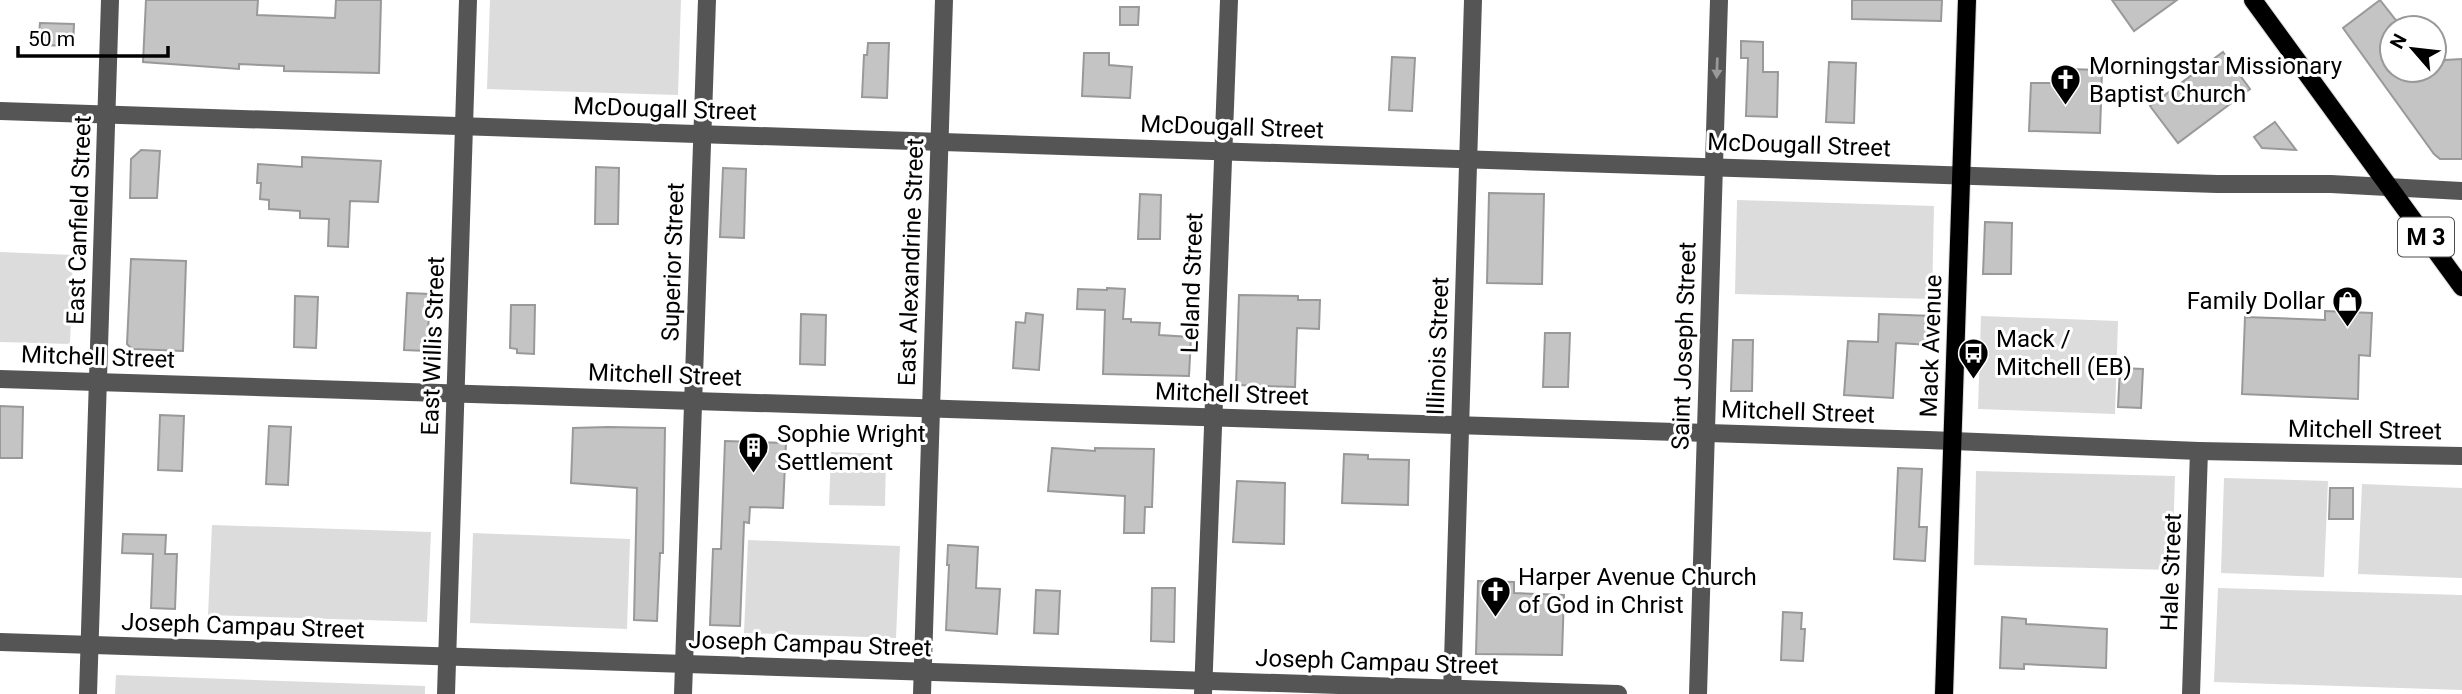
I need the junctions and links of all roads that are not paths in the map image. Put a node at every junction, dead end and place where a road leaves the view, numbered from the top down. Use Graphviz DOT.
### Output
graph roads {
  1 [pos="110,0"];
  2 [pos="468,0"];
  3 [pos="707,0"];
  4 [pos="944,0"];
  5 [pos="1228,0"];
  6 [pos="1473,0"];
  7 [pos="1719,0"];
  8 [pos="1967,0"];
  9 [pos="2253,0"];
  10 [pos="0,111"];
  11 [pos="106,115"];
  12 [pos="463,127"];
  13 [pos="702,135"];
  14 [pos="940,142"];
  15 [pos="1222,151"];
  16 [pos="1468,159"];
  17 [pos="1713,167"];
  18 [pos="1961,175"];
  19 [pos="2390,187"];
  20 [pos="2462,191"];
  21 [pos="2462,287"];
  22 [pos="0,379"];
  23 [pos="99,382"];
  24 [pos="456,392"];
  25 [pos="694,401"];
  26 [pos="931,409"];
  27 [pos="1212,418"];
  28 [pos="1460,426"];
  29 [pos="1706,433"];
  30 [pos="1953,441"];
  31 [pos="2199,451"];
  32 [pos="2462,456"];
  33 [pos="0,642"];
  34 [pos="89,645"];
  35 [pos="447,657"];
  36 [pos="684,664"];
  37 [pos="922,672"];
  38 [pos="1203,688"];
  39 [pos="1452,691"];
  40 [pos="88,694"];
  41 [pos="446,694"];
  42 [pos="683,694"];
  43 [pos="922,694"];
  44 [pos="1618,694"];
  45 [pos="1698,694"];
  46 [pos="1944,694"];
  47 [pos="2191,694"];
  1 -- 11 [label="street, East Canfield Street"];
  2 -- 12 [label="street, East Willis Street"];
  3 -- 13 [label="street, Superior Street"];
  4 -- 14 [label="street, East Alexandrine Street"];
  5 -- 15 [label="street, Leland Street"];
  6 -- 16 [label="street, Illinois Street"];
  7 -- 17 [label="street, Saint Joseph Street, one-way"];
  8 -- 18 [label="main road, Mack Avenue"];
  9 -- 19 [label="main road, M 3"];
  10 -- 11 [label="street, McDougall Street"];
  11 -- 12 [label="street, McDougall Street"];
  11 -- 23 [label="street, East Canfield Street"];
  12 -- 13 [label="street, McDougall Street"];
  12 -- 24 [label="street, East Willis Street"];
  13 -- 14 [label="street, McDougall Street"];
  13 -- 25 [label="street, Superior Street"];
  14 -- 15 [label="street, McDougall Street"];
  14 -- 26 [label="street, East Alexandrine Street"];
  15 -- 16 [label="street, McDougall Street"];
  15 -- 27 [label="street, Leland Street"];
  16 -- 17 [label="street, McDougall Street"];
  16 -- 28 [label="street, Illinois Street"];
  17 -- 18 [label="street, McDougall Street"];
  17 -- 29 [label="street, Saint Joseph Street"];
  18 -- 19 [label="street, McDougall Street"];
  18 -- 30 [label="main road, Mack Avenue"];
  19 -- 20 [label="street, McDougall Street"];
  19 -- 21 [label="main road, M 3"];
  22 -- 23 [label="street, Mitchell Street"];
  23 -- 24 [label="street, Mitchell Street"];
  23 -- 34 [label="street, East Canfield Street"];
  24 -- 25 [label="street, Mitchell Street"];
  24 -- 35 [label="street, East Willis Street"];
  25 -- 26 [label="street, Mitchell Street"];
  25 -- 36 [label="street, Superior Street"];
  26 -- 27 [label="street, Mitchell Street"];
  26 -- 37 [label="street, East Alexandrine Street"];
  27 -- 28 [label="street, Mitchell Street"];
  27 -- 38 [label="street, Leland Street"];
  28 -- 29 [label="street, Mitchell Street"];
  28 -- 39 [label="street, Illinois Street"];
  29 -- 30 [label="street, Mitchell Street"];
  29 -- 45 [label="street, Saint Joseph Street"];
  30 -- 31 [label="street, Mitchell Street"];
  30 -- 46 [label="main road, Mack Avenue"];
  31 -- 32 [label="street, Mitchell Street"];
  31 -- 47 [label="street, Hale Street"];
  33 -- 34 [label="street, Joseph Campau Street"];
  34 -- 35 [label="street, Joseph Campau Street"];
  34 -- 40 [label="street, East Canfield Street"];
  35 -- 36 [label="street, Joseph Campau Street"];
  35 -- 41 [label="street, East Willis Street"];
  36 -- 37 [label="street, Joseph Campau Street"];
  36 -- 42 [label="street, Superior Street"];
  37 -- 38 [label="street, Joseph Campau Street"];
  37 -- 43 [label="street, East Alexandrine Street"];
  38 -- 39 [label="street, Joseph Campau Street"];
  39 -- 44 [label="street, Joseph Campau Street"];
}
